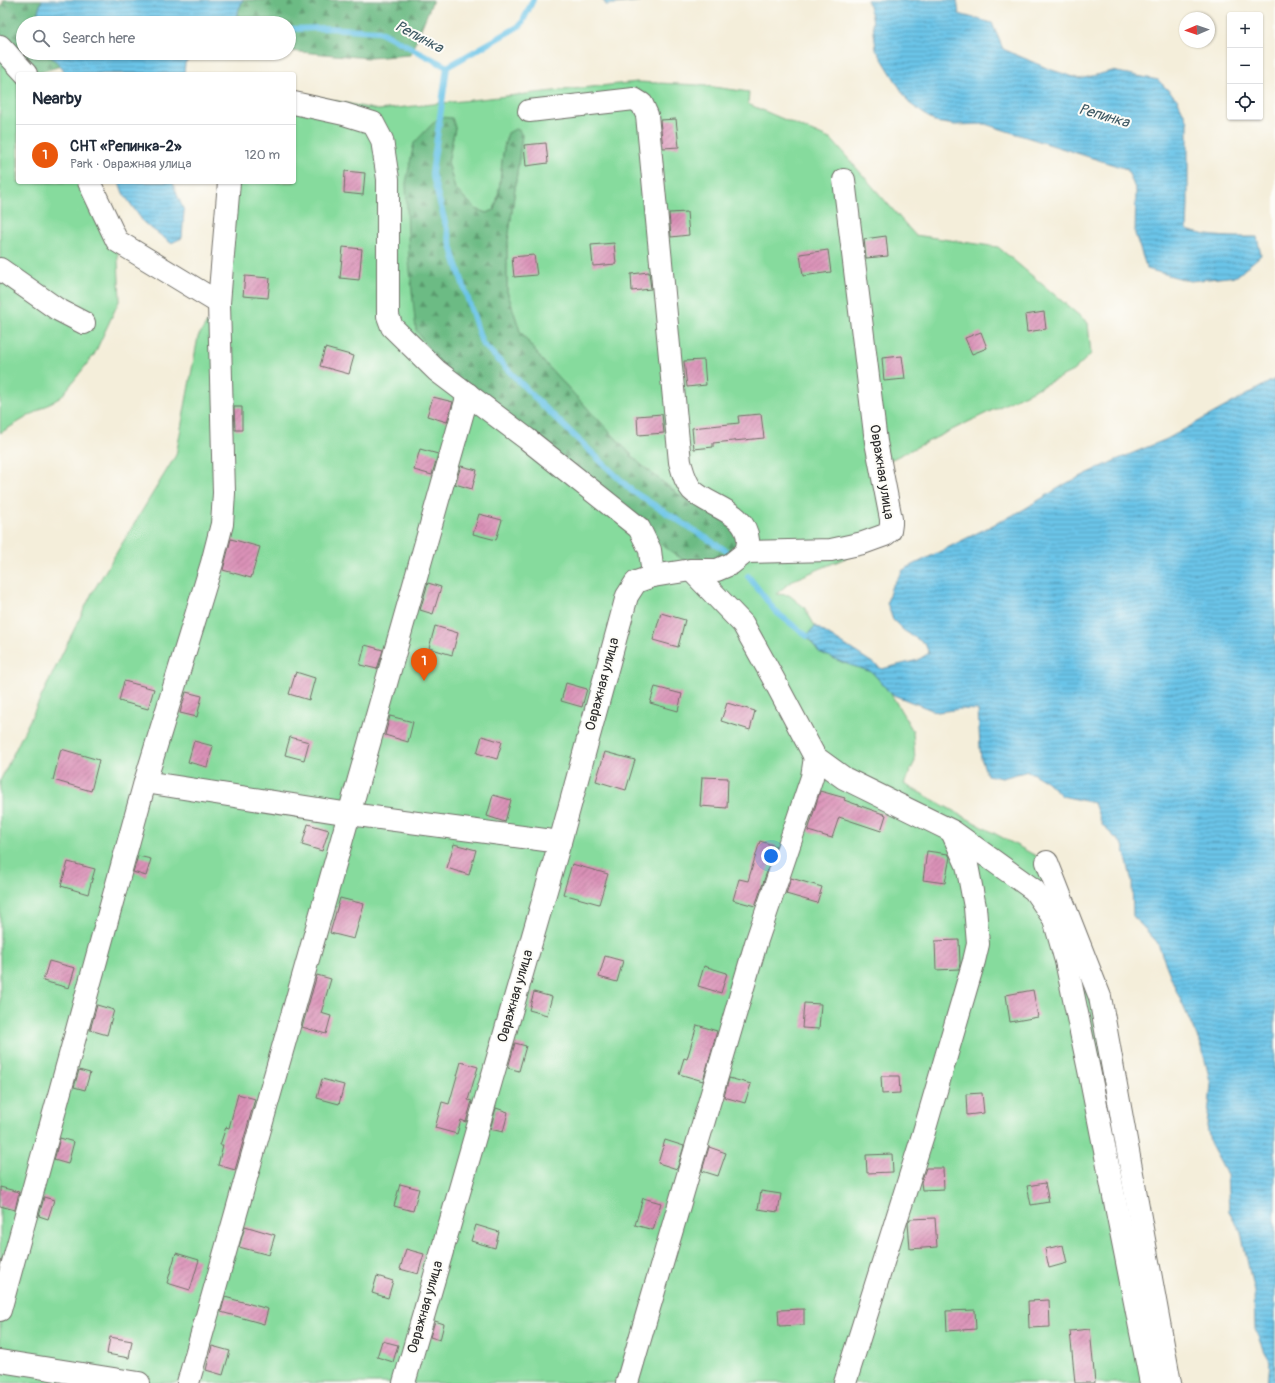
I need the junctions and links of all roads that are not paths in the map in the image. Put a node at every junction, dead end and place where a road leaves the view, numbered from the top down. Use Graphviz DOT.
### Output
graph roads {
  1 [pos="0,46"];
  2 [pos="24,72"];
  3 [pos="296,103"];
  4 [pos="529,111"];
  5 [pos="844,180"];
  6 [pos="89,184"];
  7 [pos="229,184"];
  8 [pos="0,269"];
  9 [pos="219,303"];
  10 [pos="84,323"];
  11 [pos="468,394"];
  12 [pos="746,552"];
  13 [pos="691,570"];
  14 [pos="653,576"];
  15 [pos="815,757"];
  16 [pos="145,782"];
  17 [pos="350,814"];
  18 [pos="952,831"];
  19 [pos="560,842"];
  20 [pos="1047,862"];
  21 [pos="0,1310"];
  22 [pos="0,1361"];
  23 [pos="139,1383"];
  24 [pos="188,1383"];
  25 [pos="404,1383"];
  26 [pos="627,1383"];
  27 [pos="845,1383"];
  28 [pos="1151,1383"];
  29 [pos="1170,1383"];
  1 -- 2 [label="street"];
  3 -- 11 [label="street"];
  4 -- 12 [label="street"];
  5 -- 12 [label="street, Овражная улица"];
  6 -- 9 [label="street"];
  7 -- 9 [label="street"];
  8 -- 10 [label="street"];
  9 -- 16 [label="street"];
  11 -- 14 [label="street"];
  11 -- 17 [label="street"];
  12 -- 13 [label="street, Овражная улица"];
  13 -- 14 [label="street, Овражная улица"];
  13 -- 15 [label="street"];
  14 -- 19 [label="street, Овражная улица"];
  15 -- 18 [label="street"];
  15 -- 26 [label="street"];
  16 -- 17 [label="street"];
  16 -- 21 [label="street"];
  17 -- 19 [label="street"];
  17 -- 24 [label="street"];
  18 -- 27 [label="street"];
  18 -- 28 [label="street"];
  19 -- 25 [label="street, Овражная улица"];
  20 -- 29 [label="street"];
  22 -- 23 [label="street"];
}
